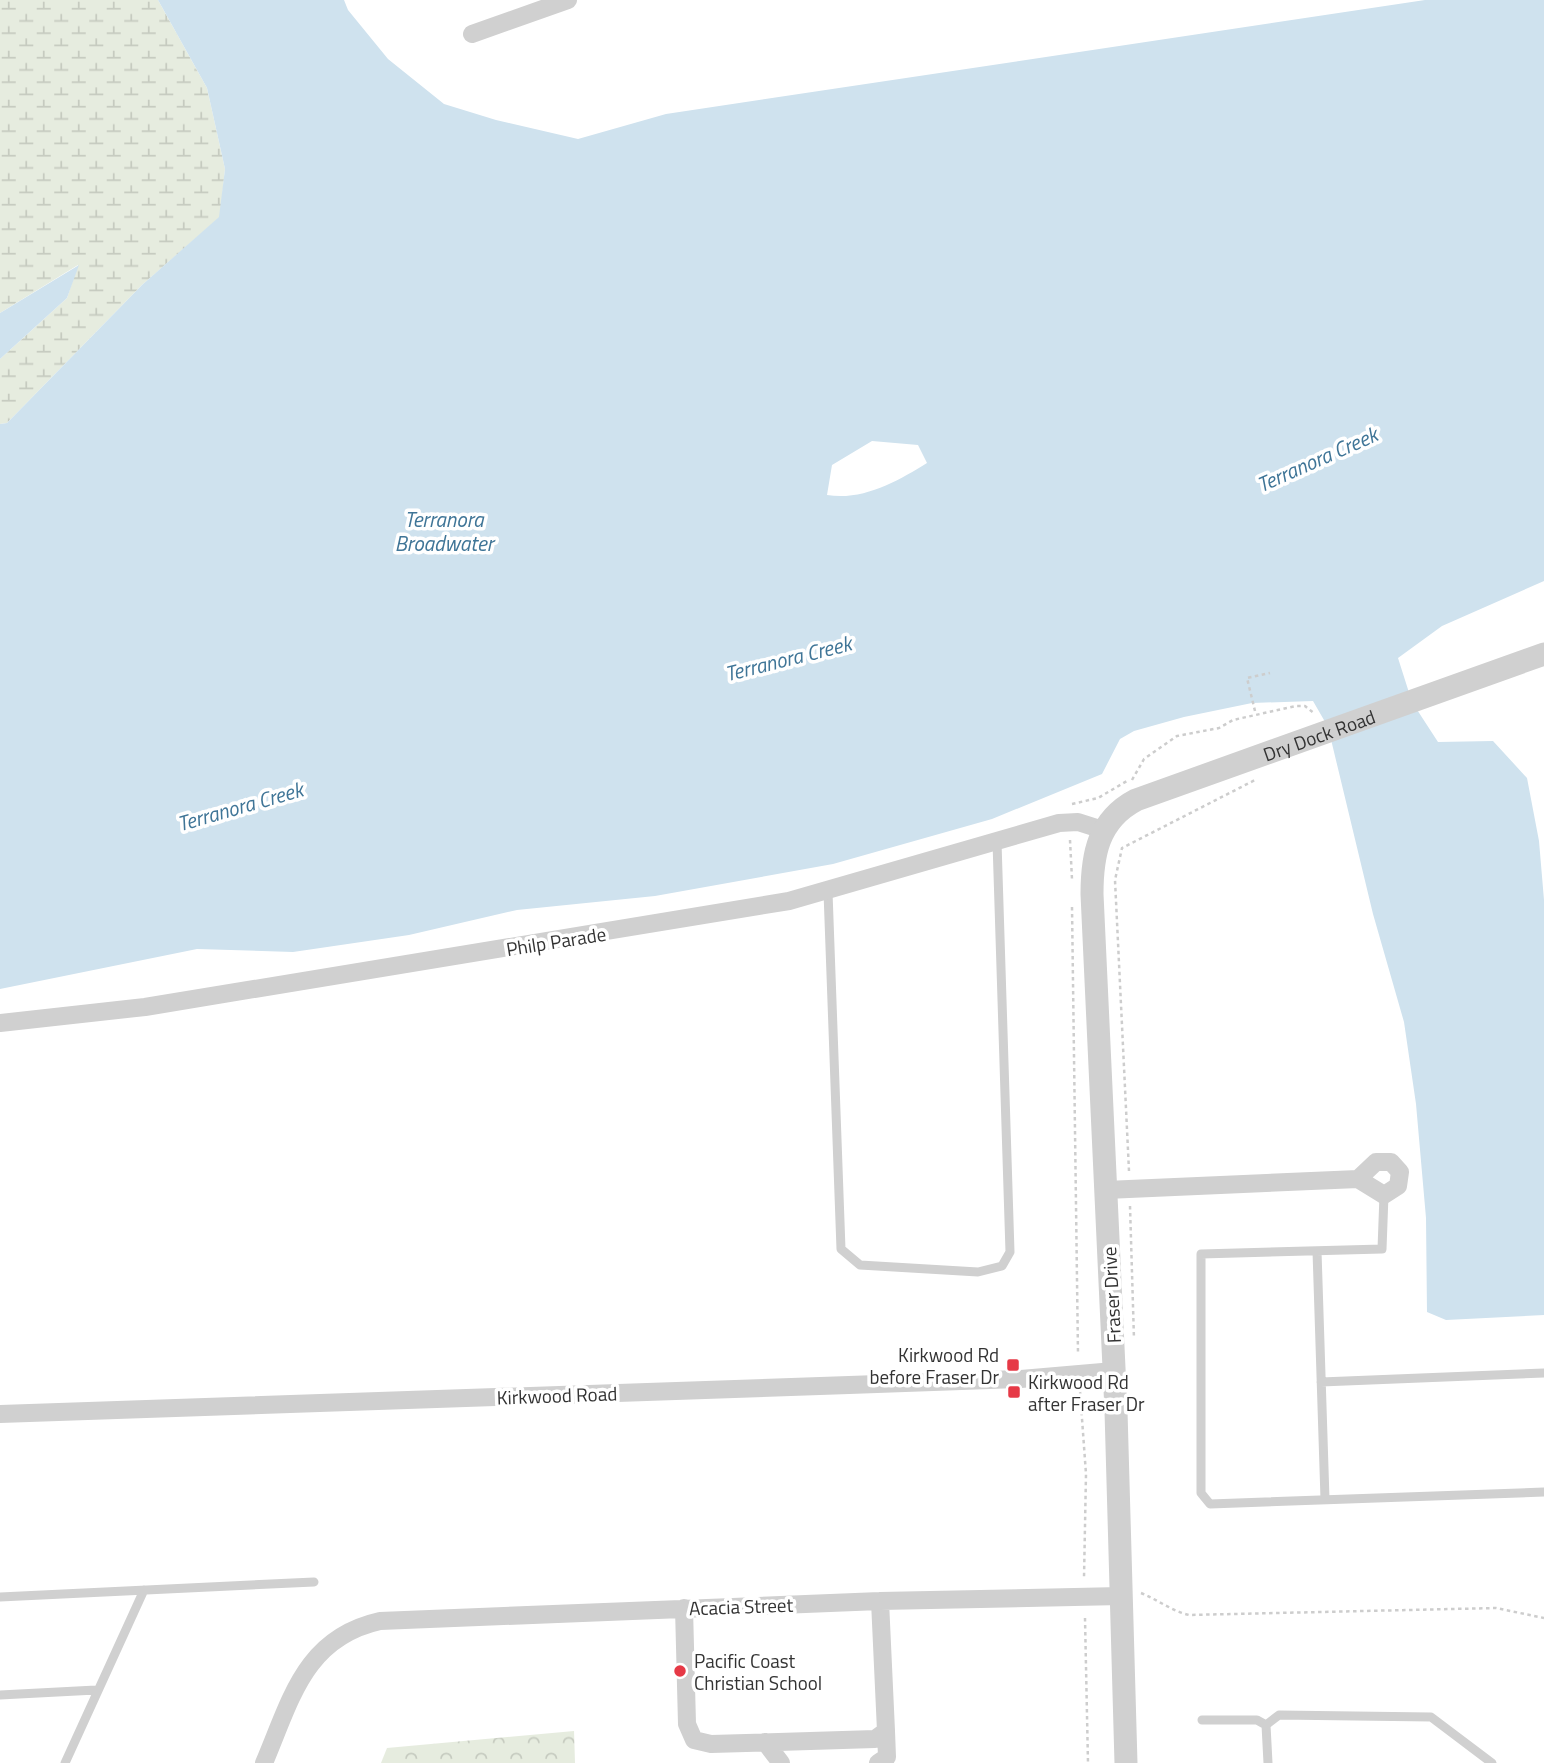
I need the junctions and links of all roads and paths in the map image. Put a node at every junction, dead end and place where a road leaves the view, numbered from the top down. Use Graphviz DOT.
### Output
graph roads {
  1 [pos="568,0"];
  2 [pos="472,34"];
  3 [pos="1544,654"];
  4 [pos="1270,673"];
  5 [pos="1255,711"];
  6 [pos="1319,720"];
  7 [pos="1132,780"];
  8 [pos="1102,830"];
  9 [pos="1068,834"];
  10 [pos="997,842"];
  11 [pos="1072,885"];
  12 [pos="828,892"];
  13 [pos="1072,898"];
  14 [pos="0,1023"];
  15 [pos="1357,1179"];
  16 [pos="1106,1190"];
  17 [pos="1384,1195"];
  18 [pos="1317,1251"];
  19 [pos="1078,1354"];
  20 [pos="1114,1371"];
  21 [pos="1544,1373"];
  22 [pos="1321,1382"];
  23 [pos="1080,1391"];
  24 [pos="0,1414"];
  25 [pos="1544,1492"];
  26 [pos="1325,1499"];
  27 [pos="1084,1578"];
  28 [pos="314,1582"];
  29 [pos="144,1590"];
  30 [pos="1121,1596"];
  31 [pos="0,1597"];
  32 [pos="880,1601"];
  33 [pos="684,1608"];
  34 [pos="1085,1618"];
  35 [pos="96,1690"];
  36 [pos="0,1695"];
  37 [pos="1202,1720"];
  38 [pos="1266,1725"];
  39 [pos="886,1731"];
  40 [pos="765,1742"];
  41 [pos="65,1763"];
  42 [pos="264,1763"];
  43 [pos="781,1763"];
  44 [pos="878,1763"];
  45 [pos="1088,1763"];
  46 [pos="1126,1763"];
  47 [pos="1268,1763"];
  48 [pos="1492,1763"];
  1 -- 2 [label="street"];
  3 -- 8 [label="street, Dry Dock Road"];
  4 -- 5 [label="path"];
  6 -- 7 [label="path"];
  8 -- 10 [label="street, Philp Parade"];
  8 -- 16 [label="street, Fraser Drive"];
  9 -- 11 [label="path"];
  10 -- 12 [label="street, Philp Parade"];
  10 -- 12 [label="lane"];
  12 -- 14 [label="street, Philp Parade"];
  13 -- 19 [label="path"];
  15 -- 16 [label="street"];
  15 -- 17 [label="street"];
  15 -- 17 [label="street"];
  16 -- 20 [label="street, Fraser Drive"];
  17 -- 18 [label="lane"];
  18 -- 22 [label="lane"];
  18 -- 26 [label="lane"];
  20 -- 24 [label="street, Kirkwood Road"];
  20 -- 30 [label="street, Fraser Drive"];
  21 -- 22 [label="lane"];
  22 -- 26 [label="lane"];
  23 -- 27 [label="path"];
  25 -- 26 [label="lane"];
  28 -- 29 [label="lane"];
  29 -- 31 [label="lane"];
  29 -- 35 [label="lane"];
  30 -- 32 [label="street, Acacia Street"];
  30 -- 46 [label="street, Fraser Drive"];
  32 -- 33 [label="street, Acacia Street"];
  32 -- 39 [label="street"];
  33 -- 40 [label="street"];
  33 -- 42 [label="street, Acacia Street"];
  34 -- 45 [label="path"];
  35 -- 36 [label="lane"];
  35 -- 41 [label="lane"];
  37 -- 38 [label="lane"];
  38 -- 47 [label="lane"];
  38 -- 48 [label="lane"];
  39 -- 40 [label="street"];
  39 -- 44 [label="street"];
  40 -- 43 [label="street"];
}
